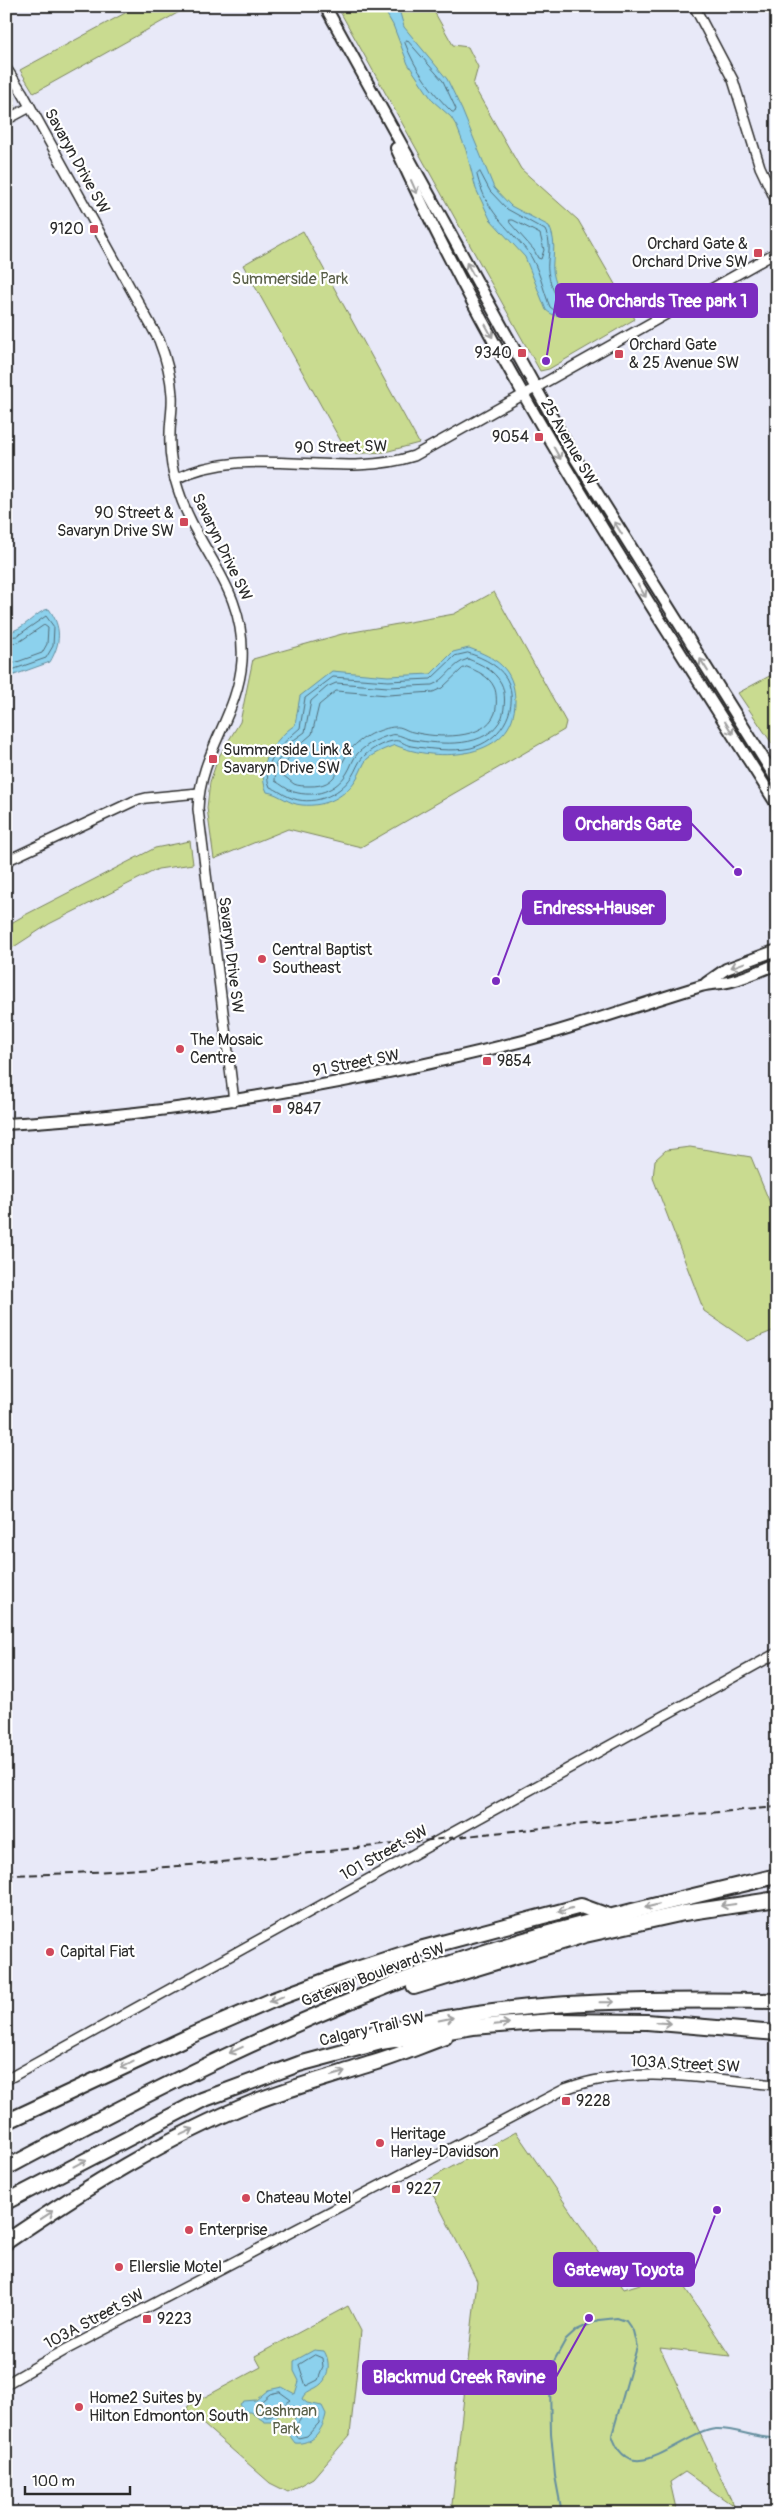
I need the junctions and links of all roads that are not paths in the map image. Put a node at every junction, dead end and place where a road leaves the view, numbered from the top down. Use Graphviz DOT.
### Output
graph roads {
  1 [pos="325,6"];
  2 [pos="694,6"];
  3 [pos="6,68"];
  4 [pos="365,79"];
  5 [pos="30,107"];
  6 [pos="6,120"];
  7 [pos="777,203"];
  8 [pos="777,252"];
  9 [pos="536,388"];
  10 [pos="524,395"];
  11 [pos="175,479"];
  12 [pos="777,780"];
  13 [pos="199,792"];
  14 [pos="777,805"];
  15 [pos="6,861"];
  16 [pos="777,950"];
  17 [pos="777,964"];
  18 [pos="703,985"];
  19 [pos="234,1101"];
  20 [pos="6,1124"];
  21 [pos="777,1653"];
  22 [pos="777,1876"];
  23 [pos="777,1899"];
  24 [pos="611,1917"];
  25 [pos="777,2001"];
  26 [pos="473,2027"];
  27 [pos="777,2032"];
  28 [pos="266,2036"];
  29 [pos="6,2080"];
  30 [pos="777,2085"];
  31 [pos="202,2100"];
  32 [pos="6,2122"];
  33 [pos="6,2168"];
  34 [pos="6,2202"];
  35 [pos="6,2242"];
  36 [pos="6,2384"];
  1 -- 4 [label="main road, 25 Avenue SW"];
  2 -- 7 [label="street"];
  3 -- 5 [label="street, Savaryn Drive SW"];
  9 -- 4 [label="main road, 25 Avenue SW, one-way"];
  4 -- 10 [label="main road, 25 Avenue SW, one-way"];
  5 -- 6 [label="street"];
  5 -- 11 [label="street, Savaryn Drive SW"];
  8 -- 9 [label="street, 90 Street SW"];
  9 -- 10 [label="street, 90 Street SW"];
  12 -- 9 [label="main road, 25 Avenue SW, one-way"];
  10 -- 11 [label="street, 90 Street SW"];
  10 -- 14 [label="main road, 25 Avenue SW, one-way"];
  11 -- 13 [label="street, Savaryn Drive SW"];
  13 -- 15 [label="street"];
  13 -- 19 [label="street, Savaryn Drive SW"];
  16 -- 18 [label="main road, 91 Street SW, one-way"];
  17 -- 18 [label="main road, 91 Street SW"];
  18 -- 19 [label="main road, 91 Street SW"];
  19 -- 20 [label="main road, 91 Street SW"];
  21 -- 29 [label="street, 101 Street SW"];
  22 -- 24 [label="highway, Gateway Boulevard SW, one-way"];
  23 -- 28 [label="highway, one-way"];
  24 -- 28 [label="highway, Gateway Boulevard SW"];
  24 -- 32 [label="highway, one-way"];
  31 -- 25 [label="highway, one-way"];
  26 -- 27 [label="highway, Calgary Trail SW, one-way"];
  26 -- 31 [label="highway, Calgary Trail SW"];
  35 -- 26 [label="highway, one-way"];
  28 -- 33 [label="highway, Gateway Boulevard SW, one-way"];
  30 -- 36 [label="street, 103A Street SW"];
  34 -- 31 [label="highway, Calgary Trail SW, one-way"];
}
